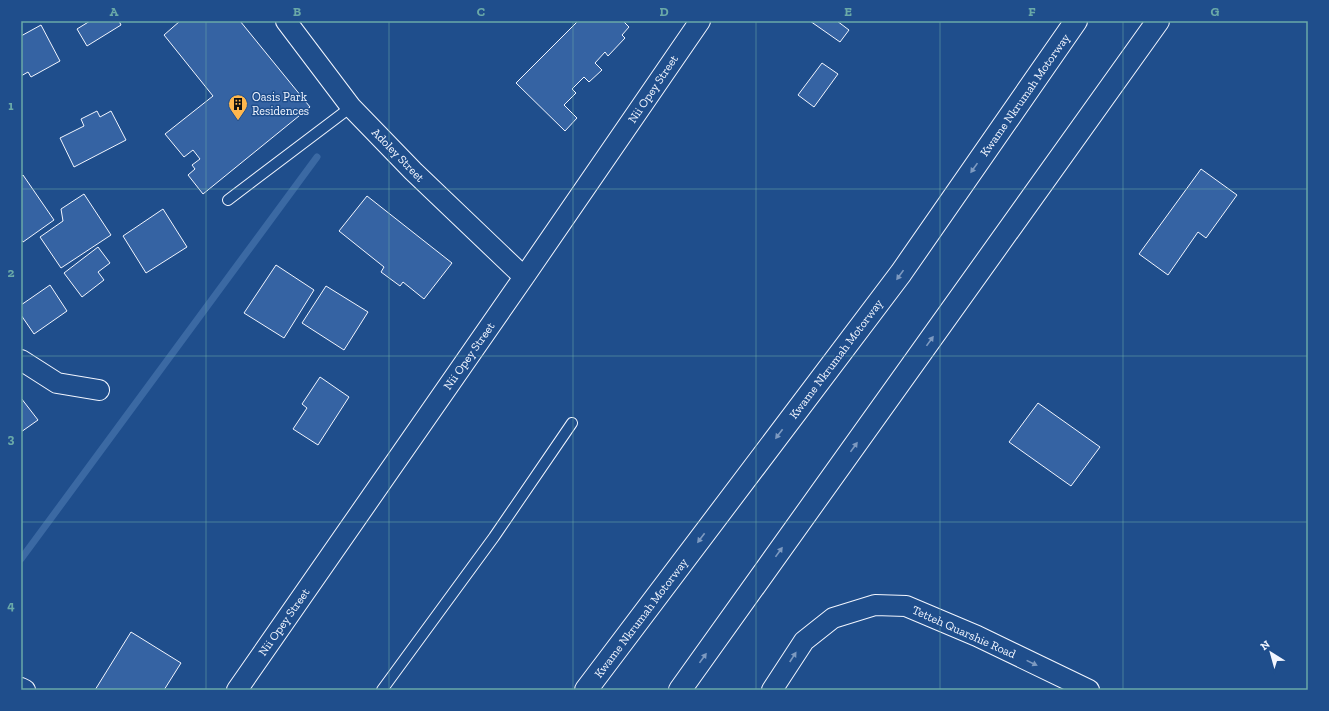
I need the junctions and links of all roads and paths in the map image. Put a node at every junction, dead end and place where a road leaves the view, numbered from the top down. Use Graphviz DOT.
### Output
graph roads {
  1 [pos="286,21"];
  2 [pos="700,21"];
  3 [pos="1076,21"];
  4 [pos="1158,21"];
  5 [pos="351,107"];
  6 [pos="228,200"];
  7 [pos="524,277"];
  8 [pos="21,360"];
  9 [pos="99,390"];
  10 [pos="572,423"];
  11 [pos="21,688"];
  12 [pos="25,690"];
  13 [pos="237,690"];
  14 [pos="382,690"];
  15 [pos="586,690"];
  16 [pos="680,690"];
  17 [pos="772,690"];
  18 [pos="1089,690"];
  1 -- 5 [label="street, Adoley Street"];
  2 -- 7 [label="street, Nii Opey Street"];
  3 -- 15 [label="highway, Kwame Nkrumah Motorway, one-way"];
  16 -- 4 [label="highway, one-way"];
  5 -- 6 [label="lane"];
  5 -- 7 [label="street, Adoley Street"];
  7 -- 13 [label="street, Nii Opey Street"];
  8 -- 9 [label="street"];
  10 -- 14 [label="lane"];
  11 -- 12 [label="street"];
  17 -- 18 [label="street, Tetteh Quarshie Road, one-way"];
}
